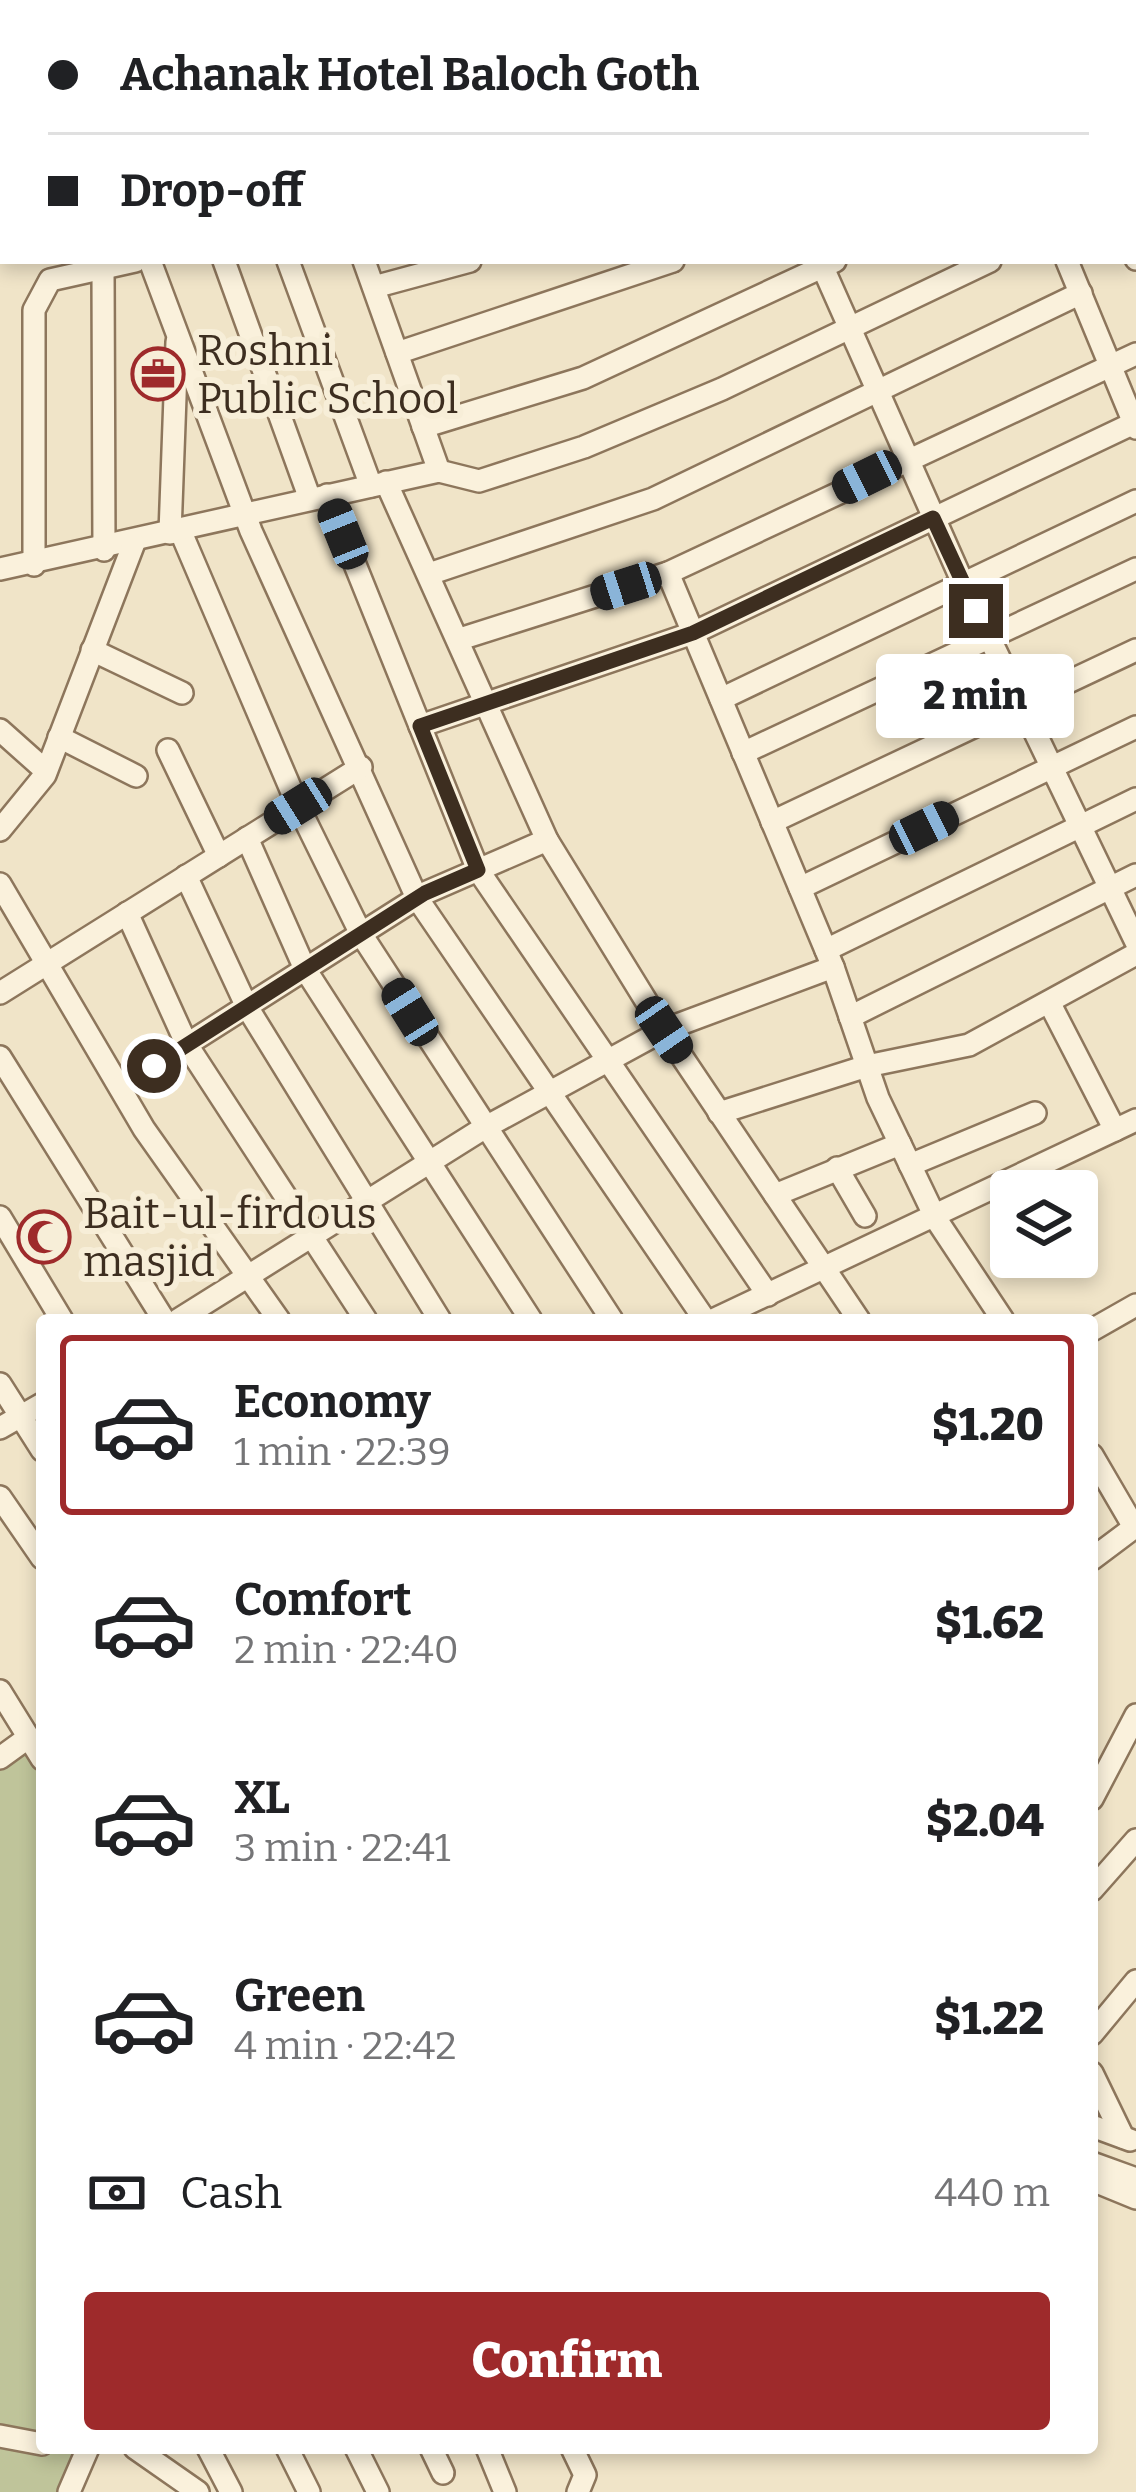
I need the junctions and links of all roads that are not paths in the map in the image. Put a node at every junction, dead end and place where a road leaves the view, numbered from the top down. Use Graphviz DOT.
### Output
graph roads {
  1 [pos="121,264"];
  2 [pos="152,264"];
  3 [pos="225,264"];
  4 [pos="289,264"];
  5 [pos="365,264"];
  6 [pos="459,264"];
  7 [pos="665,264"];
  8 [pos="824,264"];
  9 [pos="826,264"];
  10 [pos="984,264"];
  11 [pos="1068,264"];
  12 [pos="103,268"];
  13 [pos="374,287"];
  14 [pos="1081,293"];
  15 [pos="850,328"];
  16 [pos="177,333"];
  17 [pos="397,353"];
  18 [pos="1136,354"];
  19 [pos="1109,362"];
  20 [pos="878,393"];
  21 [pos="1135,425"];
  22 [pos="424,427"];
  23 [pos="907,458"];
  24 [pos="439,471"];
  25 [pos="378,484"];
  26 [pos="318,497"];
  27 [pos="1136,501"];
  28 [pos="244,513"];
  29 [pos="933,518"];
  30 [pos="175,532"];
  31 [pos="134,543"];
  32 [pos="104,550"];
  33 [pos="34,565"];
  34 [pos="0,569"];
  35 [pos="1136,569"];
  36 [pos="668,573"];
  37 [pos="429,574"];
  38 [pos="963,584"];
  39 [pos="693,633"];
  40 [pos="460,639"];
  41 [pos="988,639"];
  42 [pos="92,650"];
  43 [pos="1136,650"];
  44 [pos="182,693"];
  45 [pos="721,699"];
  46 [pos="487,702"];
  47 [pos="1019,705"];
  48 [pos="420,726"];
  49 [pos="1136,727"];
  50 [pos="0,730"];
  51 [pos="59,737"];
  52 [pos="168,751"];
  53 [pos="743,753"];
  54 [pos="362,767"];
  55 [pos="1049,769"];
  56 [pos="46,771"];
  57 [pos="136,776"];
  58 [pos="1136,799"];
  59 [pos="298,806"];
  60 [pos="772,822"];
  61 [pos="1077,829"];
  62 [pos="0,830"];
  63 [pos="247,838"];
  64 [pos="547,840"];
  65 [pos="219,856"];
  66 [pos="478,870"];
  67 [pos="1136,875"];
  68 [pos="186,877"];
  69 [pos="0,884"];
  70 [pos="800,888"];
  71 [pos="1108,888"];
  72 [pos="417,898"];
  73 [pos="8,913"];
  74 [pos="127,913"];
  75 [pos="361,934"];
  76 [pos="1136,942"];
  77 [pos="1136,954"];
  78 [pos="829,958"];
  79 [pos="48,962"];
  80 [pos="305,969"];
  81 [pos="0,993"];
  82 [pos="1049,1002"];
  83 [pos="247,1006"];
  84 [pos="850,1018"];
  85 [pos="664,1030"];
  86 [pos="187,1045"];
  87 [pos="0,1057"];
  88 [pos="608,1061"];
  89 [pos="867,1066"];
  90 [pos="121,1088"];
  91 [pos="547,1094"];
  92 [pos="719,1113"];
  93 [pos="1035,1113"];
  94 [pos="1136,1120"];
  95 [pos="484,1128"];
  96 [pos="1114,1130"];
  97 [pos="900,1144"];
  98 [pos="430,1161"];
  99 [pos="910,1165"];
  100 [pos="837,1168"];
  101 [pos="775,1195"];
  102 [pos="365,1202"];
  103 [pos="865,1216"];
  104 [pos="0,1217"];
  105 [pos="936,1219"];
  106 [pos="311,1235"];
  107 [pos="825,1269"];
  108 [pos="248,1274"];
  109 [pos="768,1295"];
  110 [pos="1136,1305"];
  111 [pos="58,1314"];
  112 [pos="160,1314"];
  113 [pos="193,1314"];
  114 [pos="275,1314"];
  115 [pos="362,1314"];
  116 [pos="436,1314"];
  117 [pos="527,1314"];
  118 [pos="608,1314"];
  119 [pos="705,1314"];
  120 [pos="743,1314"];
  121 [pos="855,1314"];
  122 [pos="992,1314"];
  123 [pos="1098,1327"];
  124 [pos="0,1384"];
  125 [pos="36,1407"];
  126 [pos="21,1416"];
  127 [pos="0,1428"];
  128 [pos="36,1440"];
  129 [pos="1098,1466"];
  130 [pos="0,1497"];
  131 [pos="1135,1527"];
  132 [pos="36,1549"];
  133 [pos="1098,1554"];
  134 [pos="0,1691"];
  135 [pos="1136,1715"];
  136 [pos="29,1738"];
  137 [pos="36,1749"];
  138 [pos="0,1758"];
  139 [pos="1098,1788"];
  140 [pos="1136,1840"];
  141 [pos="1098,1883"];
  142 [pos="1136,1981"];
  143 [pos="1098,2027"];
  144 [pos="1098,2084"];
  145 [pos="1098,2128"];
  146 [pos="1129,2139"];
  147 [pos="1098,2165"];
  148 [pos="1136,2179"];
  149 [pos="1098,2182"];
  150 [pos="1136,2198"];
  151 [pos="0,2436"];
  152 [pos="36,2443"];
  153 [pos="79,2454"];
  154 [pos="144,2454"];
  155 [pos="211,2454"];
  156 [pos="289,2454"];
  157 [pos="359,2454"];
  158 [pos="434,2454"];
  159 [pos="489,2454"];
  160 [pos="575,2454"];
  161 [pos="443,2474"];
  162 [pos="72,2491"];
  163 [pos="198,2492"];
  164 [pos="231,2492"];
  165 [pos="309,2492"];
  166 [pos="378,2492"];
  167 [pos="505,2492"];
  168 [pos="578,2492"];
  1 -- 12 [label="street"];
  2 -- 16 [label="street"];
  3 -- 26 [label="street"];
  4 -- 25 [label="street"];
  5 -- 13 [label="street"];
  6 -- 13 [label="street"];
  7 -- 17 [label="street"];
  8 -- 22 [label="street"];
  9 -- 15 [label="street"];
  10 -- 15 [label="street"];
  11 -- 14 [label="street"];
  12 -- 32 [label="street"];
  12 -- 33 [label="street"];
  13 -- 17 [label="street"];
  14 -- 19 [label="street"];
  14 -- 20 [label="street"];
  15 -- 20 [label="street"];
  15 -- 24 [label="street"];
  16 -- 28 [label="street"];
  16 -- 30 [label="street"];
  17 -- 22 [label="street"];
  18 -- 19 [label="street"];
  19 -- 21 [label="street"];
  19 -- 23 [label="street"];
  20 -- 23 [label="street"];
  20 -- 37 [label="street"];
  21 -- 29 [label="street"];
  22 -- 24 [label="street"];
  23 -- 29 [label="street"];
  23 -- 36 [label="street"];
  24 -- 25 [label="street"];
  25 -- 26 [label="street"];
  25 -- 37 [label="street"];
  26 -- 28 [label="street"];
  26 -- 48 [label="street"];
  27 -- 38 [label="street"];
  28 -- 30 [label="street"];
  28 -- 54 [label="street"];
  29 -- 38 [label="street"];
  29 -- 39 [label="street"];
  30 -- 31 [label="street"];
  30 -- 59 [label="street"];
  31 -- 32 [label="street"];
  31 -- 42 [label="street"];
  32 -- 33 [label="street"];
  33 -- 34 [label="street"];
  35 -- 41 [label="street"];
  36 -- 39 [label="street"];
  36 -- 40 [label="street"];
  37 -- 40 [label="street"];
  38 -- 41 [label="street"];
  38 -- 45 [label="street"];
  39 -- 45 [label="street"];
  39 -- 46 [label="street"];
  40 -- 46 [label="street"];
  41 -- 47 [label="street"];
  41 -- 53 [label="street"];
  42 -- 44 [label="street"];
  42 -- 51 [label="street"];
  43 -- 47 [label="street"];
  45 -- 53 [label="street"];
  46 -- 48 [label="street"];
  46 -- 64 [label="street"];
  47 -- 55 [label="street"];
  47 -- 60 [label="street"];
  48 -- 66 [label="street"];
  49 -- 55 [label="street"];
  50 -- 56 [label="street"];
  51 -- 56 [label="street"];
  51 -- 57 [label="street"];
  52 -- 65 [label="street"];
  53 -- 60 [label="street"];
  54 -- 59 [label="street"];
  54 -- 72 [label="street"];
  55 -- 61 [label="street"];
  55 -- 70 [label="street"];
  56 -- 62 [label="street"];
  58 -- 61 [label="street"];
  59 -- 63 [label="street"];
  59 -- 75 [label="street"];
  60 -- 70 [label="street"];
  61 -- 71 [label="street"];
  61 -- 78 [label="street"];
  63 -- 65 [label="street"];
  63 -- 80 [label="street"];
  64 -- 66 [label="street"];
  64 -- 85 [label="street"];
  65 -- 68 [label="street"];
  66 -- 72 [label="street"];
  66 -- 88 [label="street"];
  67 -- 71 [label="street"];
  68 -- 74 [label="street"];
  68 -- 83 [label="street"];
  69 -- 73 [label="street"];
  70 -- 78 [label="street"];
  71 -- 76 [label="street"];
  71 -- 84 [label="street"];
  72 -- 75 [label="street"];
  72 -- 91 [label="street"];
  73 -- 79 [label="street"];
  74 -- 79 [label="street"];
  74 -- 86 [label="street"];
  75 -- 80 [label="street"];
  75 -- 95 [label="street"];
  77 -- 82 [label="street"];
  78 -- 84 [label="street"];
  78 -- 85 [label="street"];
  79 -- 81 [label="street"];
  79 -- 90 [label="street"];
  80 -- 83 [label="street"];
  80 -- 98 [label="street"];
  82 -- 89 [label="street"];
  82 -- 96 [label="street"];
  83 -- 86 [label="street"];
  83 -- 102 [label="street"];
  84 -- 89 [label="street"];
  85 -- 88 [label="street"];
  85 -- 92 [label="street"];
  86 -- 90 [label="street"];
  86 -- 106 [label="street"];
  87 -- 112 [label="street"];
  88 -- 91 [label="street"];
  88 -- 109 [label="street"];
  89 -- 92 [label="street"];
  89 -- 97 [label="street"];
  90 -- 108 [label="street"];
  91 -- 95 [label="street"];
  91 -- 119 [label="street"];
  92 -- 101 [label="street"];
  93 -- 99 [label="street"];
  94 -- 96 [label="street"];
  95 -- 98 [label="street"];
  95 -- 118 [label="street"];
  96 -- 105 [label="street"];
  97 -- 99 [label="street"];
  97 -- 100 [label="street"];
  98 -- 102 [label="street"];
  98 -- 117 [label="street"];
  99 -- 105 [label="street"];
  100 -- 101 [label="street"];
  100 -- 103 [label="street"];
  101 -- 107 [label="street"];
  102 -- 106 [label="street"];
  102 -- 116 [label="street"];
  104 -- 111 [label="street"];
  105 -- 107 [label="street"];
  105 -- 122 [label="street"];
  106 -- 108 [label="street"];
  106 -- 115 [label="street"];
  107 -- 109 [label="street"];
  107 -- 121 [label="street"];
  108 -- 113 [label="street"];
  108 -- 114 [label="street"];
  109 -- 120 [label="street"];
  110 -- 123 [label="street"];
  124 -- 126 [label="street"];
  125 -- 126 [label="street"];
  126 -- 127 [label="street"];
  126 -- 128 [label="street"];
  129 -- 131 [label="street"];
  130 -- 132 [label="street"];
  131 -- 133 [label="street"];
  134 -- 136 [label="street"];
  135 -- 139 [label="street"];
  136 -- 137 [label="street"];
  136 -- 138 [label="street"];
  140 -- 141 [label="street"];
  142 -- 143 [label="street"];
  144 -- 146 [label="street"];
  145 -- 146 [label="street"];
  147 -- 148 [label="street"];
  149 -- 150 [label="street"];
  151 -- 152 [label="street"];
  153 -- 162 [label="street"];
  154 -- 163 [label="street"];
  155 -- 164 [label="street"];
  156 -- 165 [label="street"];
  157 -- 166 [label="street"];
  158 -- 161 [label="street"];
  159 -- 167 [label="street"];
  160 -- 168 [label="street"];
}
